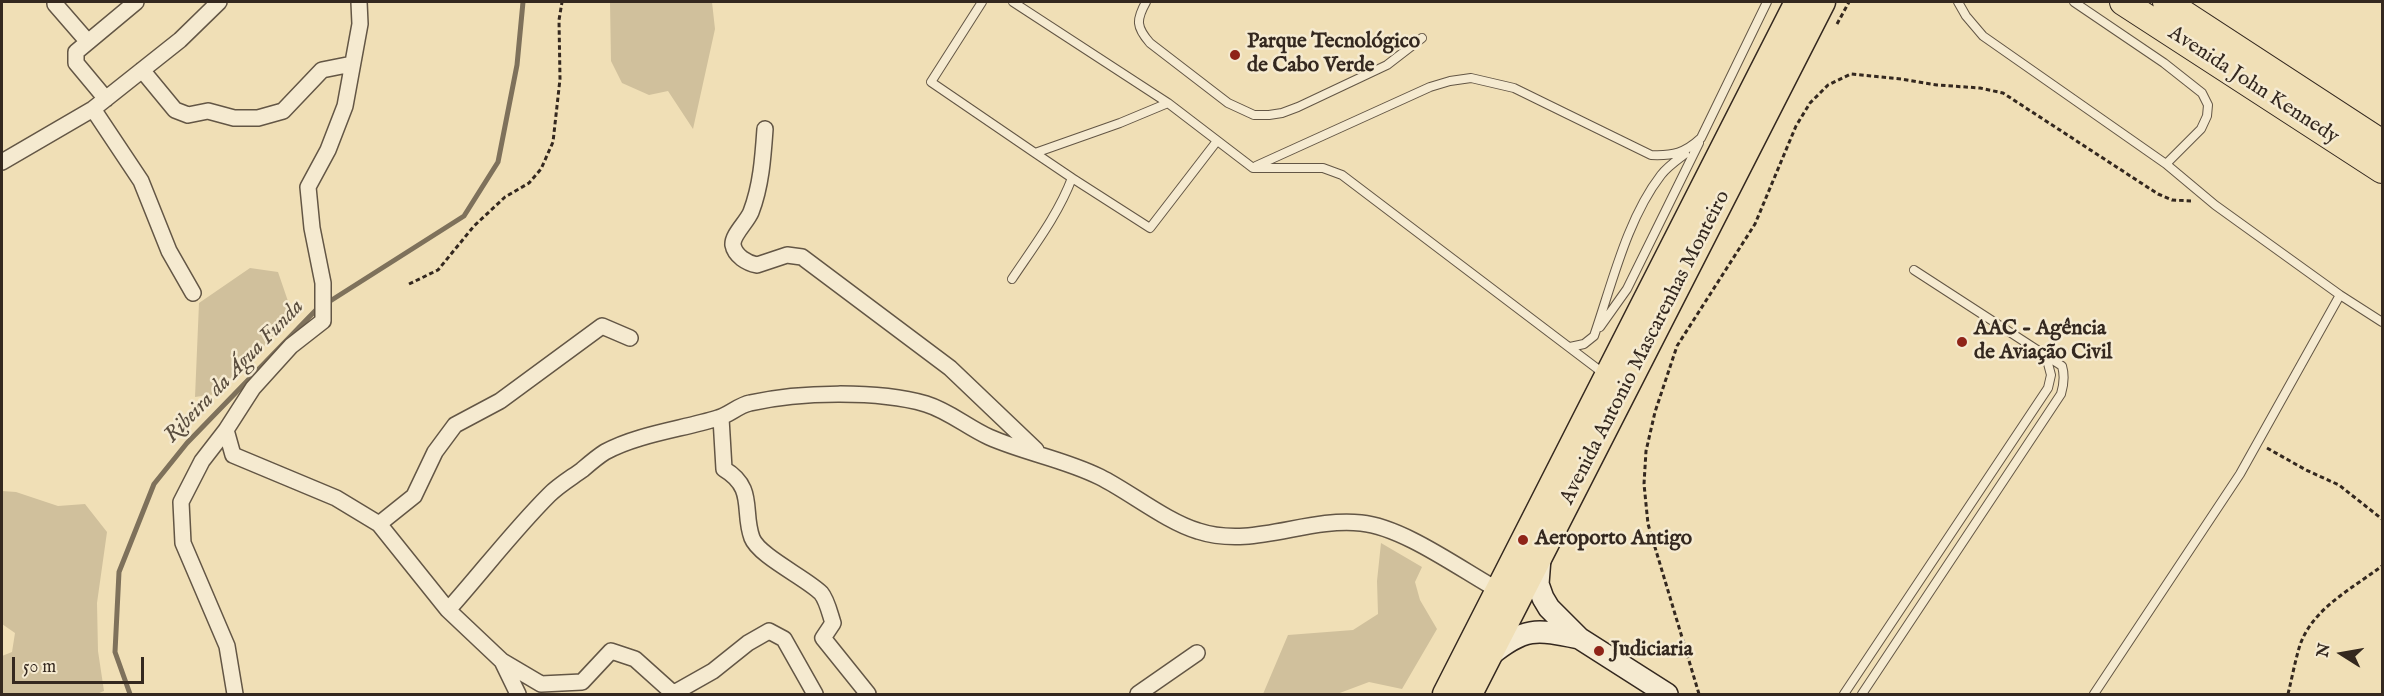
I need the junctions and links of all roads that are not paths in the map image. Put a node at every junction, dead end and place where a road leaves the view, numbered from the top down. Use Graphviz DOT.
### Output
graph roads {
  1 [pos="136,2"];
  2 [pos="219,2"];
  3 [pos="359,2"];
  4 [pos="982,2"];
  5 [pos="1014,2"];
  6 [pos="1146,2"];
  7 [pos="1767,2"];
  8 [pos="1797,2"];
  9 [pos="1823,2"];
  10 [pos="1958,2"];
  11 [pos="2074,2"];
  12 [pos="2123,2"];
  13 [pos="2166,2"];
  14 [pos="55,4"];
  15 [pos="1422,38"];
  16 [pos="88,42"];
  17 [pos="351,64"];
  18 [pos="142,70"];
  19 [pos="106,99"];
  20 [pos="1168,103"];
  21 [pos="93,109"];
  22 [pos="765,129"];
  23 [pos="1701,138"];
  24 [pos="1216,141"];
  25 [pos="2382,142"];
  26 [pos="1688,151"];
  27 [pos="1035,153"];
  28 [pos="2,162"];
  29 [pos="2166,164"];
  30 [pos="1253,168"];
  31 [pos="2382,170"];
  32 [pos="1072,178"];
  33 [pos="1914,270"];
  34 [pos="1012,279"];
  35 [pos="193,293"];
  36 [pos="2340,295"];
  37 [pos="2382,322"];
  38 [pos="1594,336"];
  39 [pos="630,338"];
  40 [pos="1570,347"];
  41 [pos="2045,354"];
  42 [pos="1608,376"];
  43 [pos="721,418"];
  44 [pos="226,430"];
  45 [pos="1038,452"];
  46 [pos="379,524"];
  47 [pos="1541,556"];
  48 [pos="1498,590"];
  49 [pos="448,610"];
  50 [pos="1579,638"];
  51 [pos="1197,653"];
  52 [pos="1489,656"];
  53 [pos="502,661"];
  54 [pos="235,694"];
  55 [pos="518,694"];
  56 [pos="674,694"];
  57 [pos="815,694"];
  58 [pos="868,694"];
  59 [pos="1138,694"];
  60 [pos="1445,694"];
  61 [pos="1470,694"];
  62 [pos="1668,694"];
  63 [pos="1844,694"];
  64 [pos="1862,694"];
  65 [pos="2094,694"];
  1 -- 16 [label="street"];
  2 -- 18 [label="street"];
  3 -- 17 [label="street"];
  4 -- 27 [label="lane"];
  5 -- 20 [label="lane"];
  6 -- 15 [label="lane"];
  7 -- 23 [label="lane"];
  8 -- 42 [label="main road, Avenida Antonio Mascarenhas Monteiro"];
  9 -- 47 [label="main road, Avenida Antonio Mascarenhas Monteiro"];
  10 -- 29 [label="lane"];
  11 -- 29 [label="lane"];
  12 -- 31 [label="highway, Avenida John Kennedy"];
  13 -- 25 [label="highway, Avenida John Kennedy"];
  14 -- 16 [label="street"];
  16 -- 19 [label="street"];
  17 -- 18 [label="street"];
  17 -- 44 [label="street"];
  18 -- 19 [label="street"];
  19 -- 21 [label="street"];
  20 -- 24 [label="lane"];
  20 -- 27 [label="lane"];
  21 -- 28 [label="street"];
  21 -- 35 [label="street"];
  22 -- 45 [label="street"];
  23 -- 26 [label="lane"];
  23 -- 38 [label="lane"];
  24 -- 30 [label="lane"];
  24 -- 32 [label="lane"];
  26 -- 30 [label="lane"];
  26 -- 38 [label="lane"];
  27 -- 32 [label="lane"];
  29 -- 36 [label="lane"];
  30 -- 40 [label="lane"];
  32 -- 34 [label="lane"];
  33 -- 41 [label="lane"];
  36 -- 37 [label="lane"];
  36 -- 65 [label="lane"];
  38 -- 40 [label="lane"];
  39 -- 46 [label="street"];
  40 -- 42 [label="lane"];
  41 -- 63 [label="lane"];
  41 -- 64 [label="lane"];
  42 -- 48 [label="main road, Avenida Antonio Mascarenhas Monteiro"];
  43 -- 45 [label="street"];
  43 -- 49 [label="street"];
  43 -- 58 [label="street"];
  44 -- 46 [label="street"];
  44 -- 54 [label="street"];
  45 -- 48 [label="street"];
  46 -- 49 [label="street"];
  47 -- 50 [label="main road"];
  47 -- 52 [label="main road, Avenida Antonio Mascarenhas Monteiro"];
  48 -- 60 [label="main road, Avenida Antonio Mascarenhas Monteiro"];
  49 -- 53 [label="street"];
  50 -- 52 [label="main road"];
  50 -- 62 [label="main road"];
  51 -- 59 [label="street"];
  52 -- 61 [label="main road, Avenida Antonio Mascarenhas Monteiro"];
  53 -- 55 [label="street"];
  53 -- 56 [label="street"];
  56 -- 57 [label="street"];
}
